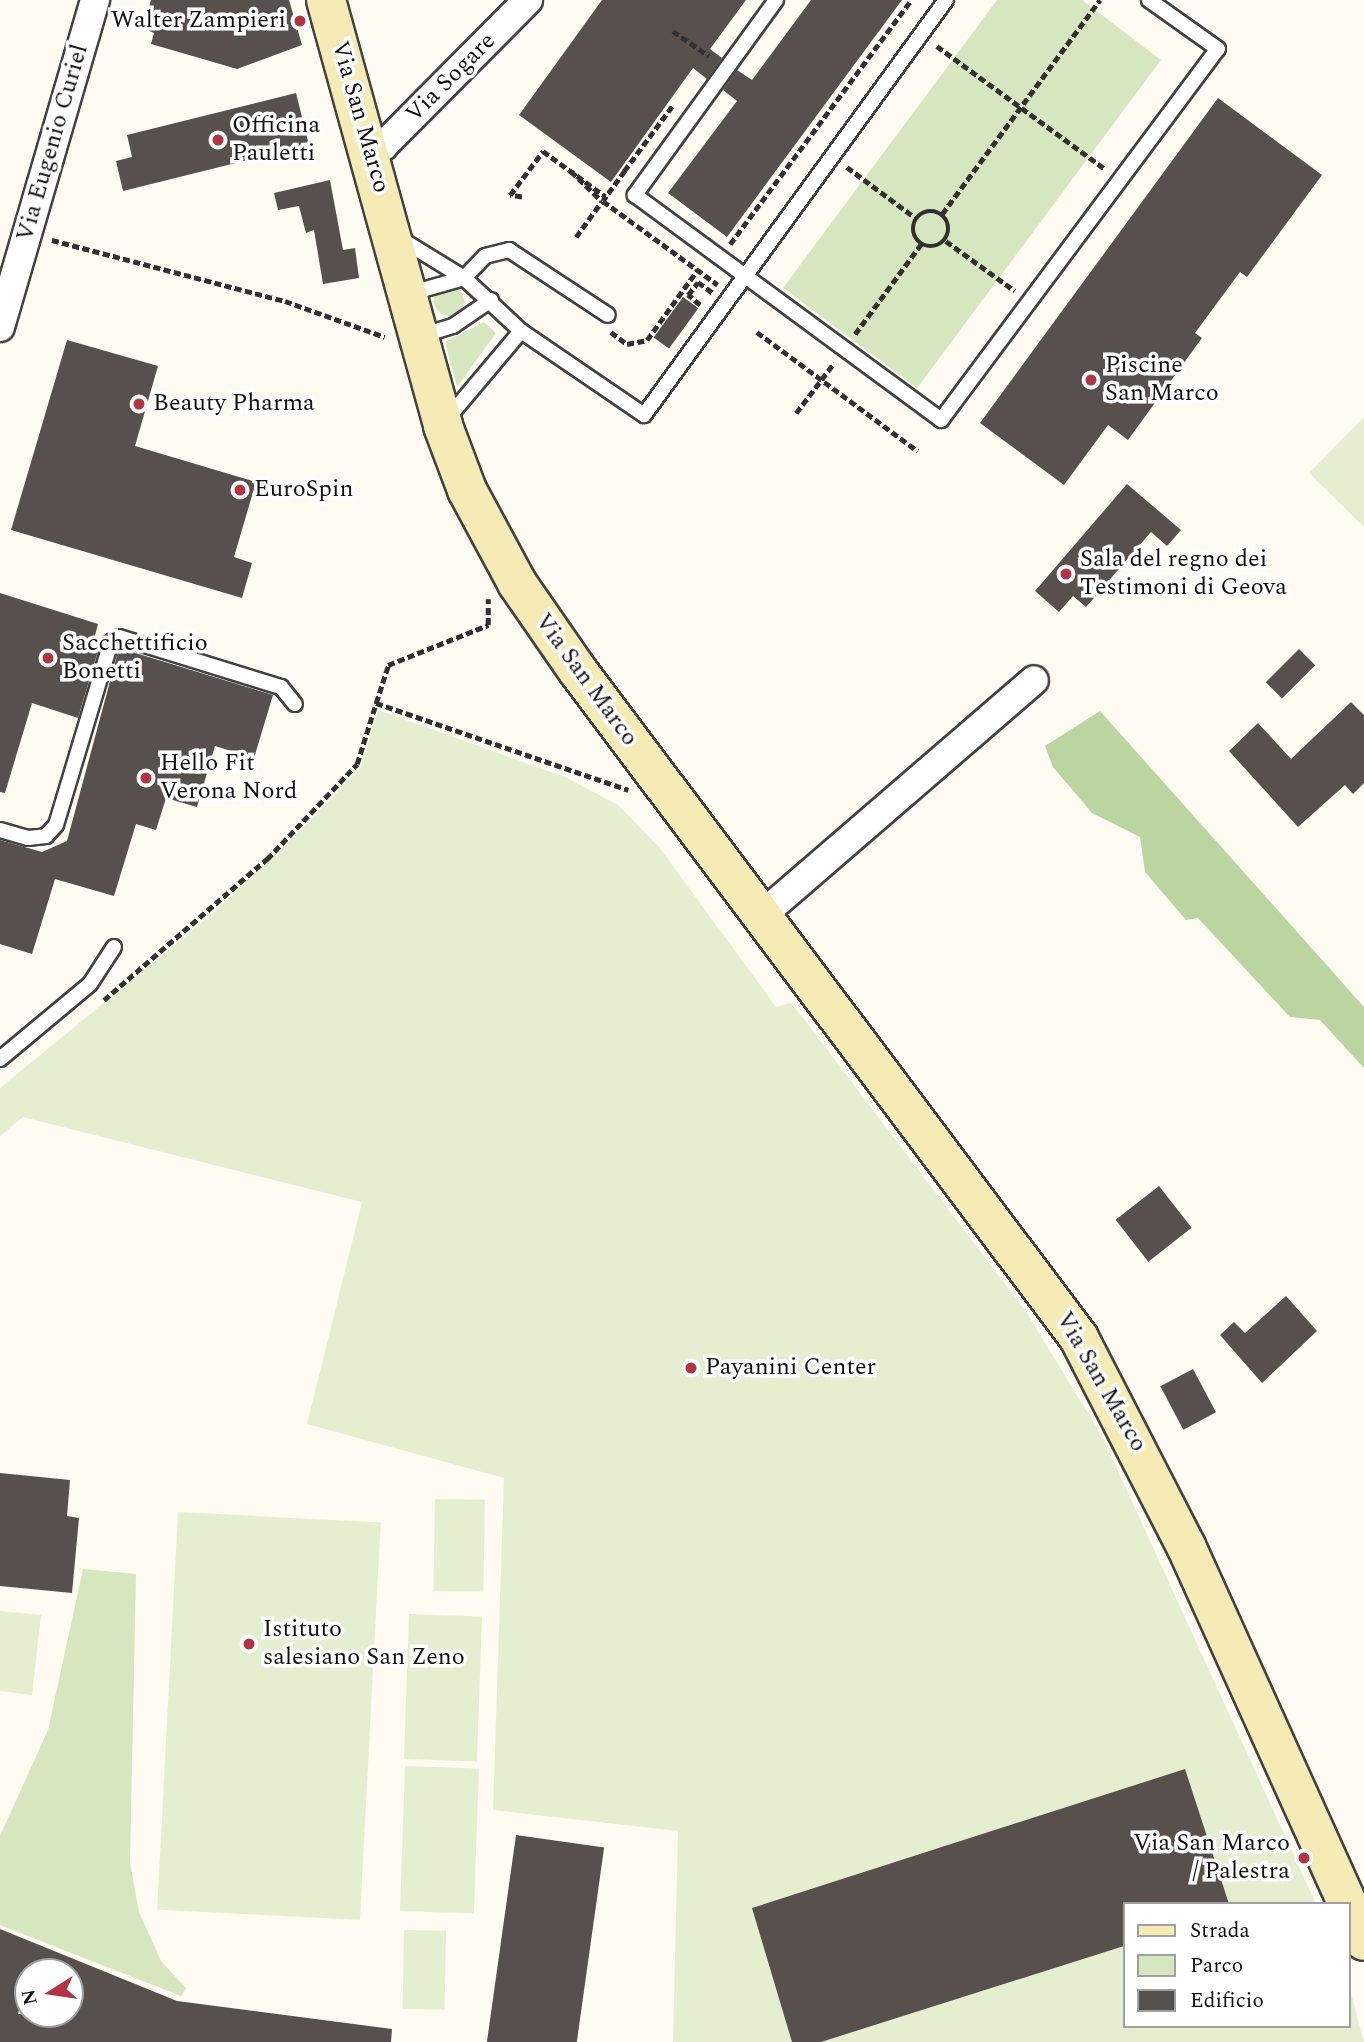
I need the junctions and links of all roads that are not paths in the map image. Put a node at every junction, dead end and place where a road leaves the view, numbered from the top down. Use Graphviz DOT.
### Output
graph roads {
  1 [pos="95,0"];
  2 [pos="326,0"];
  3 [pos="528,0"];
  4 [pos="776,0"];
  5 [pos="946,0"];
  6 [pos="1149,0"];
  7 [pos="369,150"];
  8 [pos="392,233"];
  9 [pos="745,276"];
  10 [pos="464,278"];
  11 [pos="491,300"];
  12 [pos="604,319"];
  13 [pos="0,327"];
  14 [pos="401,327"];
  15 [pos="521,331"];
  16 [pos="443,426"];
  17 [pos="1034,680"];
  18 [pos="295,704"];
  19 [pos="0,830"];
  20 [pos="762,915"];
  21 [pos="114,947"];
  22 [pos="0,1059"];
  23 [pos="1347,1902"];
  24 [pos="1350,1909"];
  25 [pos="1364,1941"];
  1 -- 13 [label="street, Via Eugenio Curiel"];
  2 -- 7 [label="main road, Via San Marco"];
  3 -- 7 [label="street, Via Sogare"];
  4 -- 9 [label="lane"];
  5 -- 9 [label="lane"];
  6 -- 9 [label="lane"];
  7 -- 8 [label="main road, Via San Marco"];
  8 -- 10 [label="lane"];
  8 -- 14 [label="main road, Via San Marco"];
  9 -- 15 [label="lane"];
  10 -- 11 [label="lane"];
  10 -- 12 [label="lane"];
  10 -- 14 [label="lane"];
  11 -- 14 [label="lane"];
  11 -- 15 [label="lane"];
  14 -- 16 [label="main road, Via San Marco"];
  15 -- 16 [label="lane"];
  16 -- 20 [label="main road, Via San Marco"];
  17 -- 20 [label="street"];
  18 -- 19 [label="lane"];
  20 -- 23 [label="main road, Via San Marco"];
  21 -- 22 [label="lane"];
  24 -- 25 [label="main road, Via San Marco"];
}
